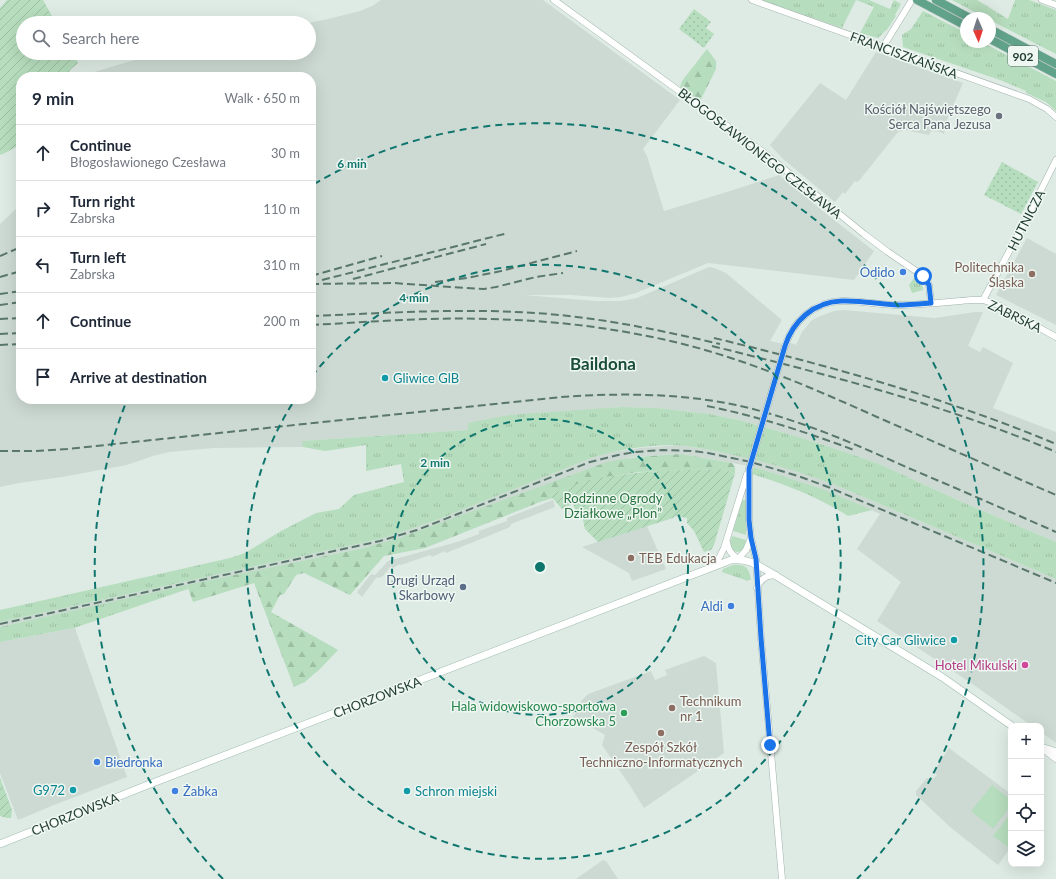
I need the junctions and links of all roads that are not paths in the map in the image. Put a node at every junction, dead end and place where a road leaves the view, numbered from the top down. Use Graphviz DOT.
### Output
graph roads {
  1 [pos="554,0"];
  2 [pos="752,0"];
  3 [pos="912,0"];
  4 [pos="917,0"];
  5 [pos="936,0"];
  6 [pos="1042,0"];
  7 [pos="1056,5"];
  8 [pos="960,13"];
  9 [pos="960,23"];
  10 [pos="996,31"];
  11 [pos="996,42"];
  12 [pos="883,47"];
  13 [pos="1056,64"];
  14 [pos="1056,74"];
  15 [pos="1055,117"];
  16 [pos="1056,160"];
  17 [pos="983,300"];
  18 [pos="931,303"];
  19 [pos="1056,337"];
  20 [pos="749,469"];
  21 [pos="751,538"];
  22 [pos="727,540"];
  23 [pos="738,559"];
  24 [pos="756,564"];
  25 [pos="708,568"];
  26 [pos="776,575"];
  27 [pos="757,590"];
  28 [pos="1008,723"];
  29 [pos="1044,749"];
  30 [pos="1044,750"];
  31 [pos="1056,752"];
  32 [pos="1056,759"];
  33 [pos="0,844"];
  34 [pos="782,879"];
  1 -- 18 [label="street, BŁOGOSŁAWIONEGO CZESŁAWA"];
  2 -- 12 [label="street, FRANCISZKAŃSKA"];
  3 -- 12 [label="street"];
  4 -- 9 [label="main road"];
  5 -- 8 [label="main road"];
  6 -- 7 [label="street"];
  10 -- 13 [label="main road, 902"];
  11 -- 14 [label="main road, 902"];
  12 -- 15 [label="street, FRANCISZKAŃSKA"];
  16 -- 17 [label="street, HUTNICZA"];
  17 -- 18 [label="street, ZABRSKA"];
  17 -- 19 [label="street, ZABRSKA"];
  18 -- 20 [label="street, ZABRSKA, bridge"];
  20 -- 21 [label="street, ZABRSKA"];
  20 -- 22 [label="street, ZABRSKA"];
  21 -- 23 [label="street"];
  21 -- 24 [label="street, ZABRSKA"];
  22 -- 23 [label="street"];
  22 -- 25 [label="street, ZABRSKA"];
  23 -- 24 [label="main road"];
  23 -- 25 [label="main road, CHORZOWSKA"];
  24 -- 26 [label="main road"];
  24 -- 27 [label="street, ZABRSKA"];
  25 -- 33 [label="main road, CHORZOWSKA"];
  26 -- 27 [label="street"];
  26 -- 28 [label="main road"];
  27 -- 34 [label="street, ZABRSKA"];
  29 -- 31 [label="main road"];
  30 -- 32 [label="street"];
}
